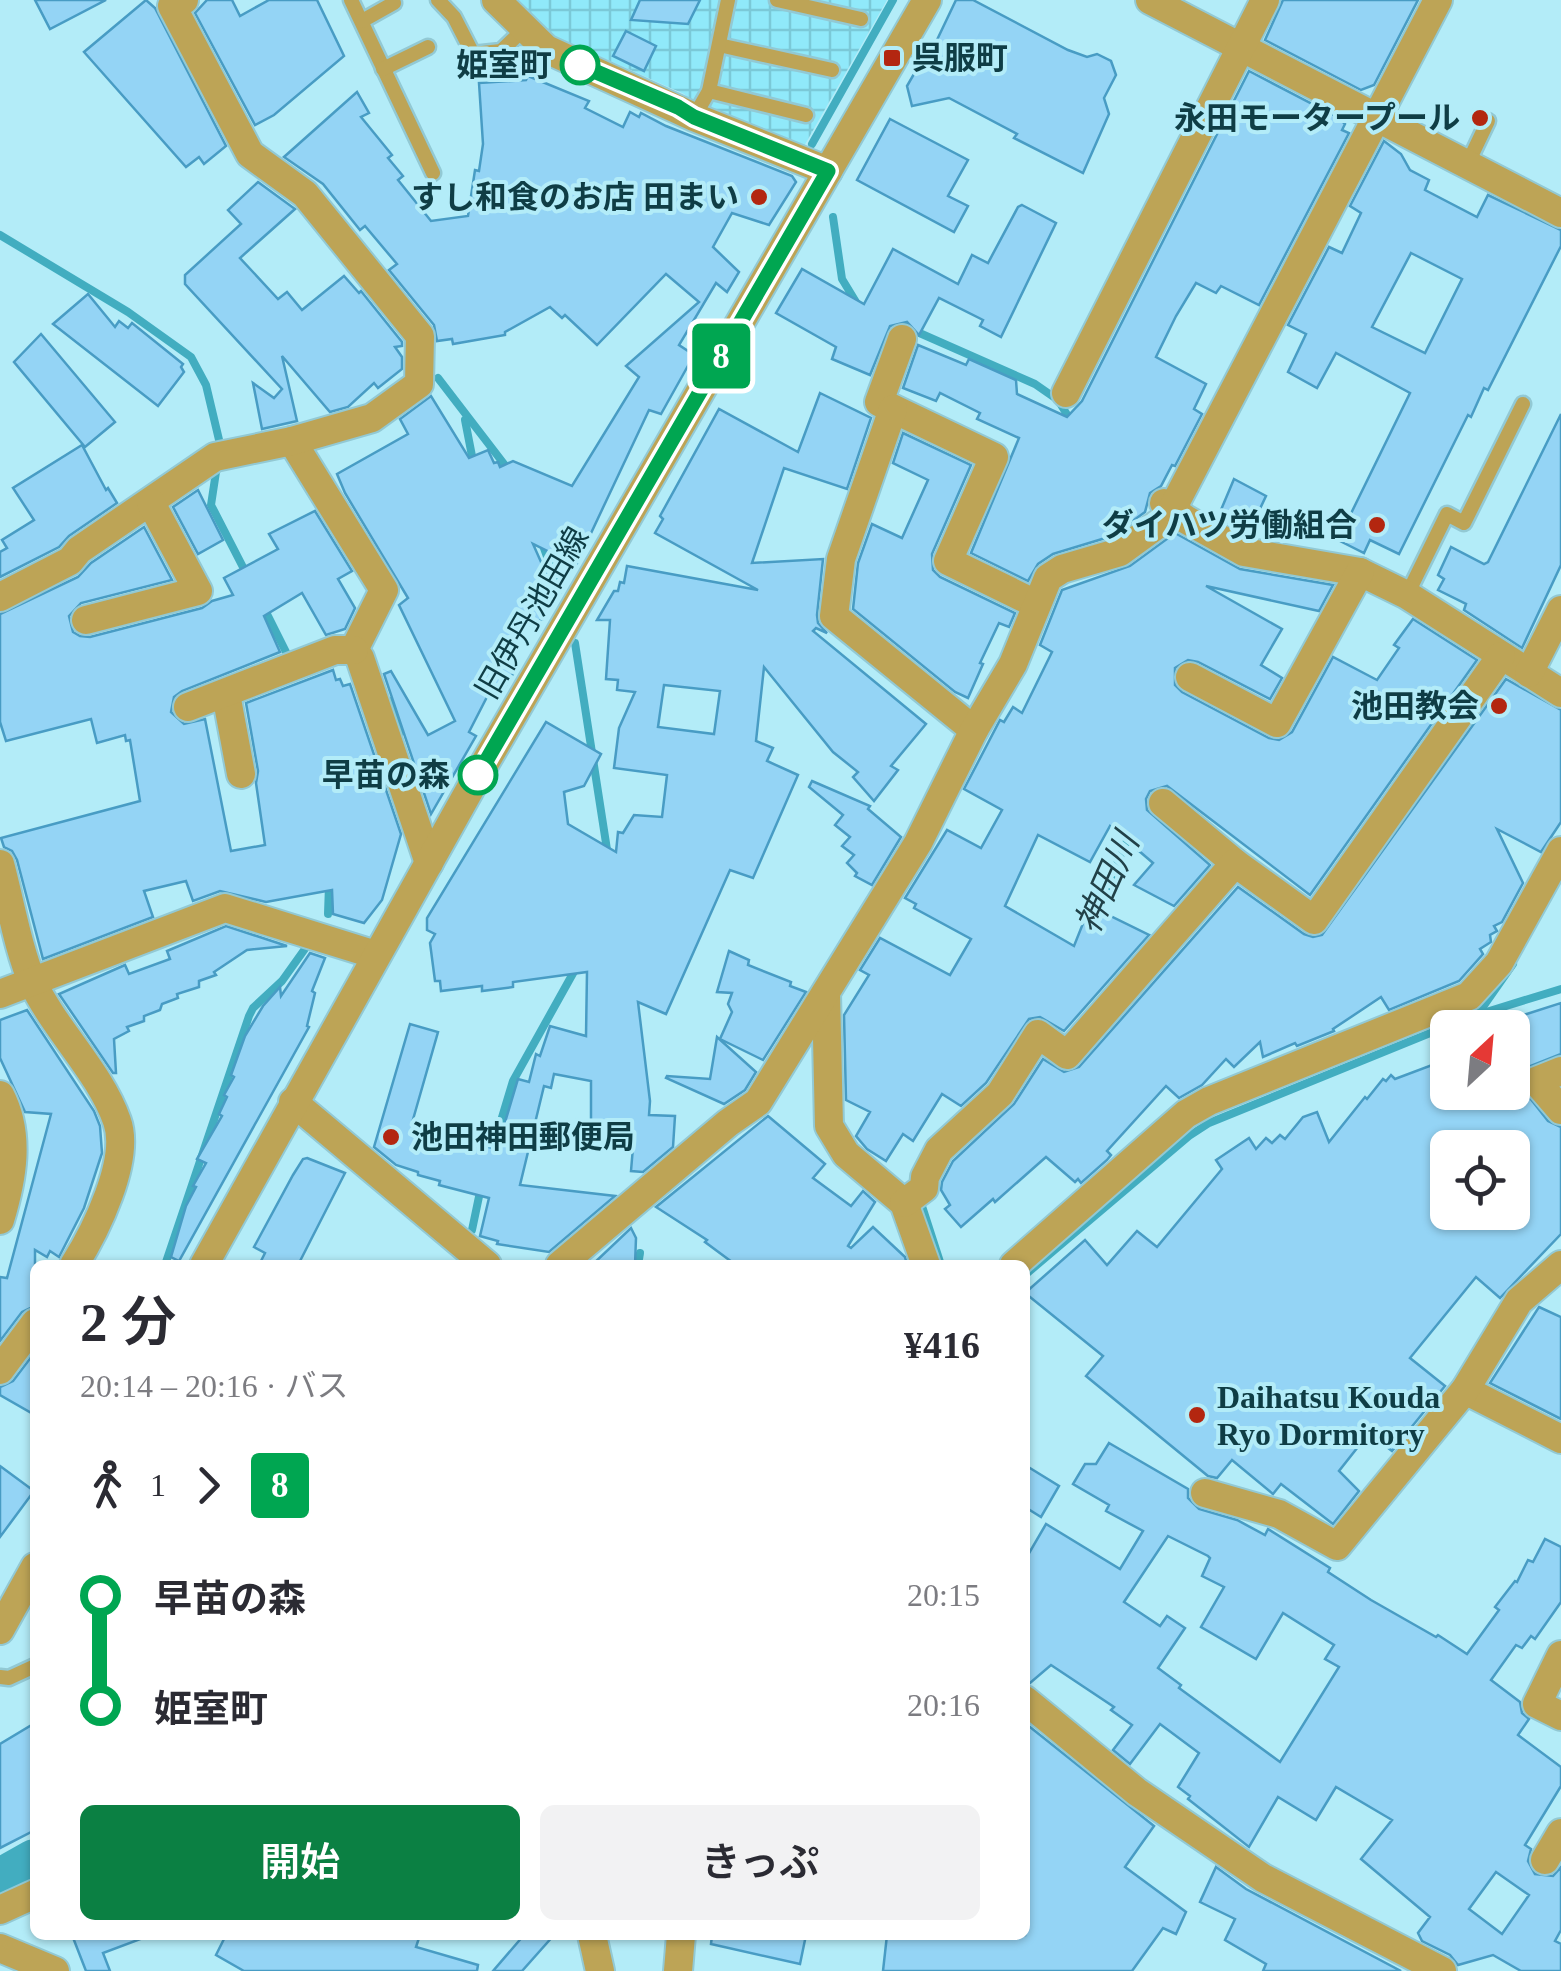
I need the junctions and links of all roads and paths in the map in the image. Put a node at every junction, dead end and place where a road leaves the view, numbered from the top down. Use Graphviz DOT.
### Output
graph roads {
  1 [pos="184,0"];
  2 [pos="352,0"];
  3 [pos="438,0"];
  4 [pos="496,0"];
  5 [pos="728,0"];
  6 [pos="777,0"];
  7 [pos="1265,0"];
  8 [pos="1438,0"];
  9 [pos="925,1"];
  10 [pos="1160,2"];
  11 [pos="394,3"];
  12 [pos="861,19"];
  13 [pos="362,21"];
  14 [pos="523,30"];
  15 [pos="719,45"];
  16 [pos="428,47"];
  17 [pos="1241,47"];
  18 [pos="383,69"];
  19 [pos="832,70"];
  20 [pos="709,91"];
  21 [pos="806,115"];
  22 [pos="694,117"];
  23 [pos="1377,119"];
  24 [pos="1488,121"];
  25 [pos="1466,165"];
  26 [pos="828,171"];
  27 [pos="432,174"];
  28 [pos="1561,212"];
  29 [pos="902,339"];
  30 [pos="1066,393"];
  31 [pos="1523,404"];
  32 [pos="893,409"];
  33 [pos="292,440"];
  34 [pos="150,503"];
  35 [pos="1168,506"];
  36 [pos="1360,572"];
  37 [pos="1407,594"];
  38 [pos="0,597"];
  39 [pos="1036,604"];
  40 [pos="1561,610"];
  41 [pos="86,620"];
  42 [pos="354,650"];
  43 [pos="1500,656"];
  44 [pos="1529,673"];
  45 [pos="1190,677"];
  46 [pos="1561,692"];
  47 [pos="226,694"];
  48 [pos="188,707"];
  49 [pos="974,730"];
  50 [pos="241,774"];
  51 [pos="1163,803"];
  52 [pos="1561,851"];
  53 [pos="429,863"];
  54 [pos="1235,863"];
  55 [pos="0,864"];
  56 [pos="376,954"];
  57 [pos="33,983"];
  58 [pos="826,992"];
  59 [pos="0,994"];
  60 [pos="1561,1071"];
  61 [pos="0,1096"];
  62 [pos="293,1102"];
  63 [pos="1561,1110"];
  64 [pos="5,1185"];
  65 [pos="904,1203"];
  66 [pos="0,1220"];
  67 [pos="77,1260"];
  68 [pos="207,1260"];
  69 [pos="481,1260"];
  70 [pos="566,1260"];
  71 [pos="924,1260"];
  72 [pos="1020,1260"];
  73 [pos="1561,1265"];
  74 [pos="30,1329"];
  75 [pos="0,1370"];
  76 [pos="1466,1390"];
  77 [pos="1561,1439"];
  78 [pos="1204,1493"];
  79 [pos="30,1577"];
  80 [pos="0,1630"];
  81 [pos="1561,1656"];
  82 [pos="30,1668"];
  83 [pos="0,1677"];
  84 [pos="1030,1704"];
  85 [pos="1561,1716"];
  86 [pos="1561,1833"];
  87 [pos="1545,1860"];
  88 [pos="30,1896"];
  89 [pos="0,1910"];
  90 [pos="593,1940"];
  91 [pos="681,1940"];
  92 [pos="0,1948"];
  93 [pos="56,1971"];
  94 [pos="600,1971"];
  95 [pos="678,1971"];
  96 [pos="1442,1971"];
  1 -- 33 [label="street"];
  2 -- 13 [label="lane"];
  3 -- 14 [label="lane"];
  4 -- 14 [label="street"];
  5 -- 15 [label="lane"];
  6 -- 12 [label="lane"];
  7 -- 17 [label="street"];
  8 -- 23 [label="street"];
  9 -- 26 [label="street, 旧伊丹池田線"];
  10 -- 17 [label="street"];
  11 -- 13 [label="lane"];
  13 -- 18 [label="lane"];
  14 -- 22 [label="street"];
  15 -- 19 [label="lane"];
  15 -- 20 [label="lane"];
  16 -- 18 [label="lane"];
  17 -- 23 [label="street"];
  17 -- 30 [label="street"];
  18 -- 27 [label="lane"];
  20 -- 21 [label="lane"];
  20 -- 22 [label="lane"];
  22 -- 26 [label="street"];
  23 -- 25 [label="street"];
  23 -- 35 [label="street"];
  24 -- 25 [label="lane"];
  25 -- 28 [label="street"];
  26 -- 53 [label="street, 旧伊丹池田線"];
  29 -- 32 [label="street"];
  31 -- 37 [label="lane"];
  32 -- 39 [label="street"];
  32 -- 49 [label="street"];
  33 -- 34 [label="street"];
  33 -- 42 [label="street"];
  34 -- 38 [label="street"];
  34 -- 41 [label="street"];
  35 -- 36 [label="street"];
  35 -- 39 [label="street"];
  36 -- 37 [label="street"];
  36 -- 45 [label="street"];
  37 -- 43 [label="street"];
  39 -- 49 [label="street"];
  40 -- 44 [label="street"];
  42 -- 47 [label="street"];
  42 -- 53 [label="street"];
  43 -- 44 [label="street"];
  43 -- 54 [label="street"];
  44 -- 46 [label="street"];
  47 -- 48 [label="street"];
  47 -- 50 [label="street"];
  49 -- 58 [label="street"];
  51 -- 54 [label="street"];
  52 -- 72 [label="street"];
  53 -- 56 [label="street, 旧伊丹池田線"];
  54 -- 65 [label="street"];
  55 -- 57 [label="street"];
  56 -- 57 [label="street"];
  56 -- 62 [label="street, 旧伊丹池田線"];
  57 -- 59 [label="street"];
  57 -- 67 [label="street"];
  58 -- 65 [label="street"];
  58 -- 70 [label="street"];
  60 -- 63 [label="street"];
  61 -- 64 [label="street"];
  62 -- 68 [label="street, 旧伊丹池田線"];
  62 -- 69 [label="street"];
  64 -- 66 [label="street"];
  65 -- 71 [label="street"];
  73 -- 76 [label="street"];
  74 -- 75 [label="street"];
  76 -- 77 [label="street"];
  76 -- 78 [label="street"];
  79 -- 80 [label="street"];
  81 -- 85 [label="street"];
  82 -- 83 [label="lane"];
  84 -- 96 [label="street"];
  86 -- 87 [label="street"];
  88 -- 89 [label="street"];
  90 -- 94 [label="street"];
  91 -- 95 [label="street"];
  92 -- 93 [label="street"];
}
